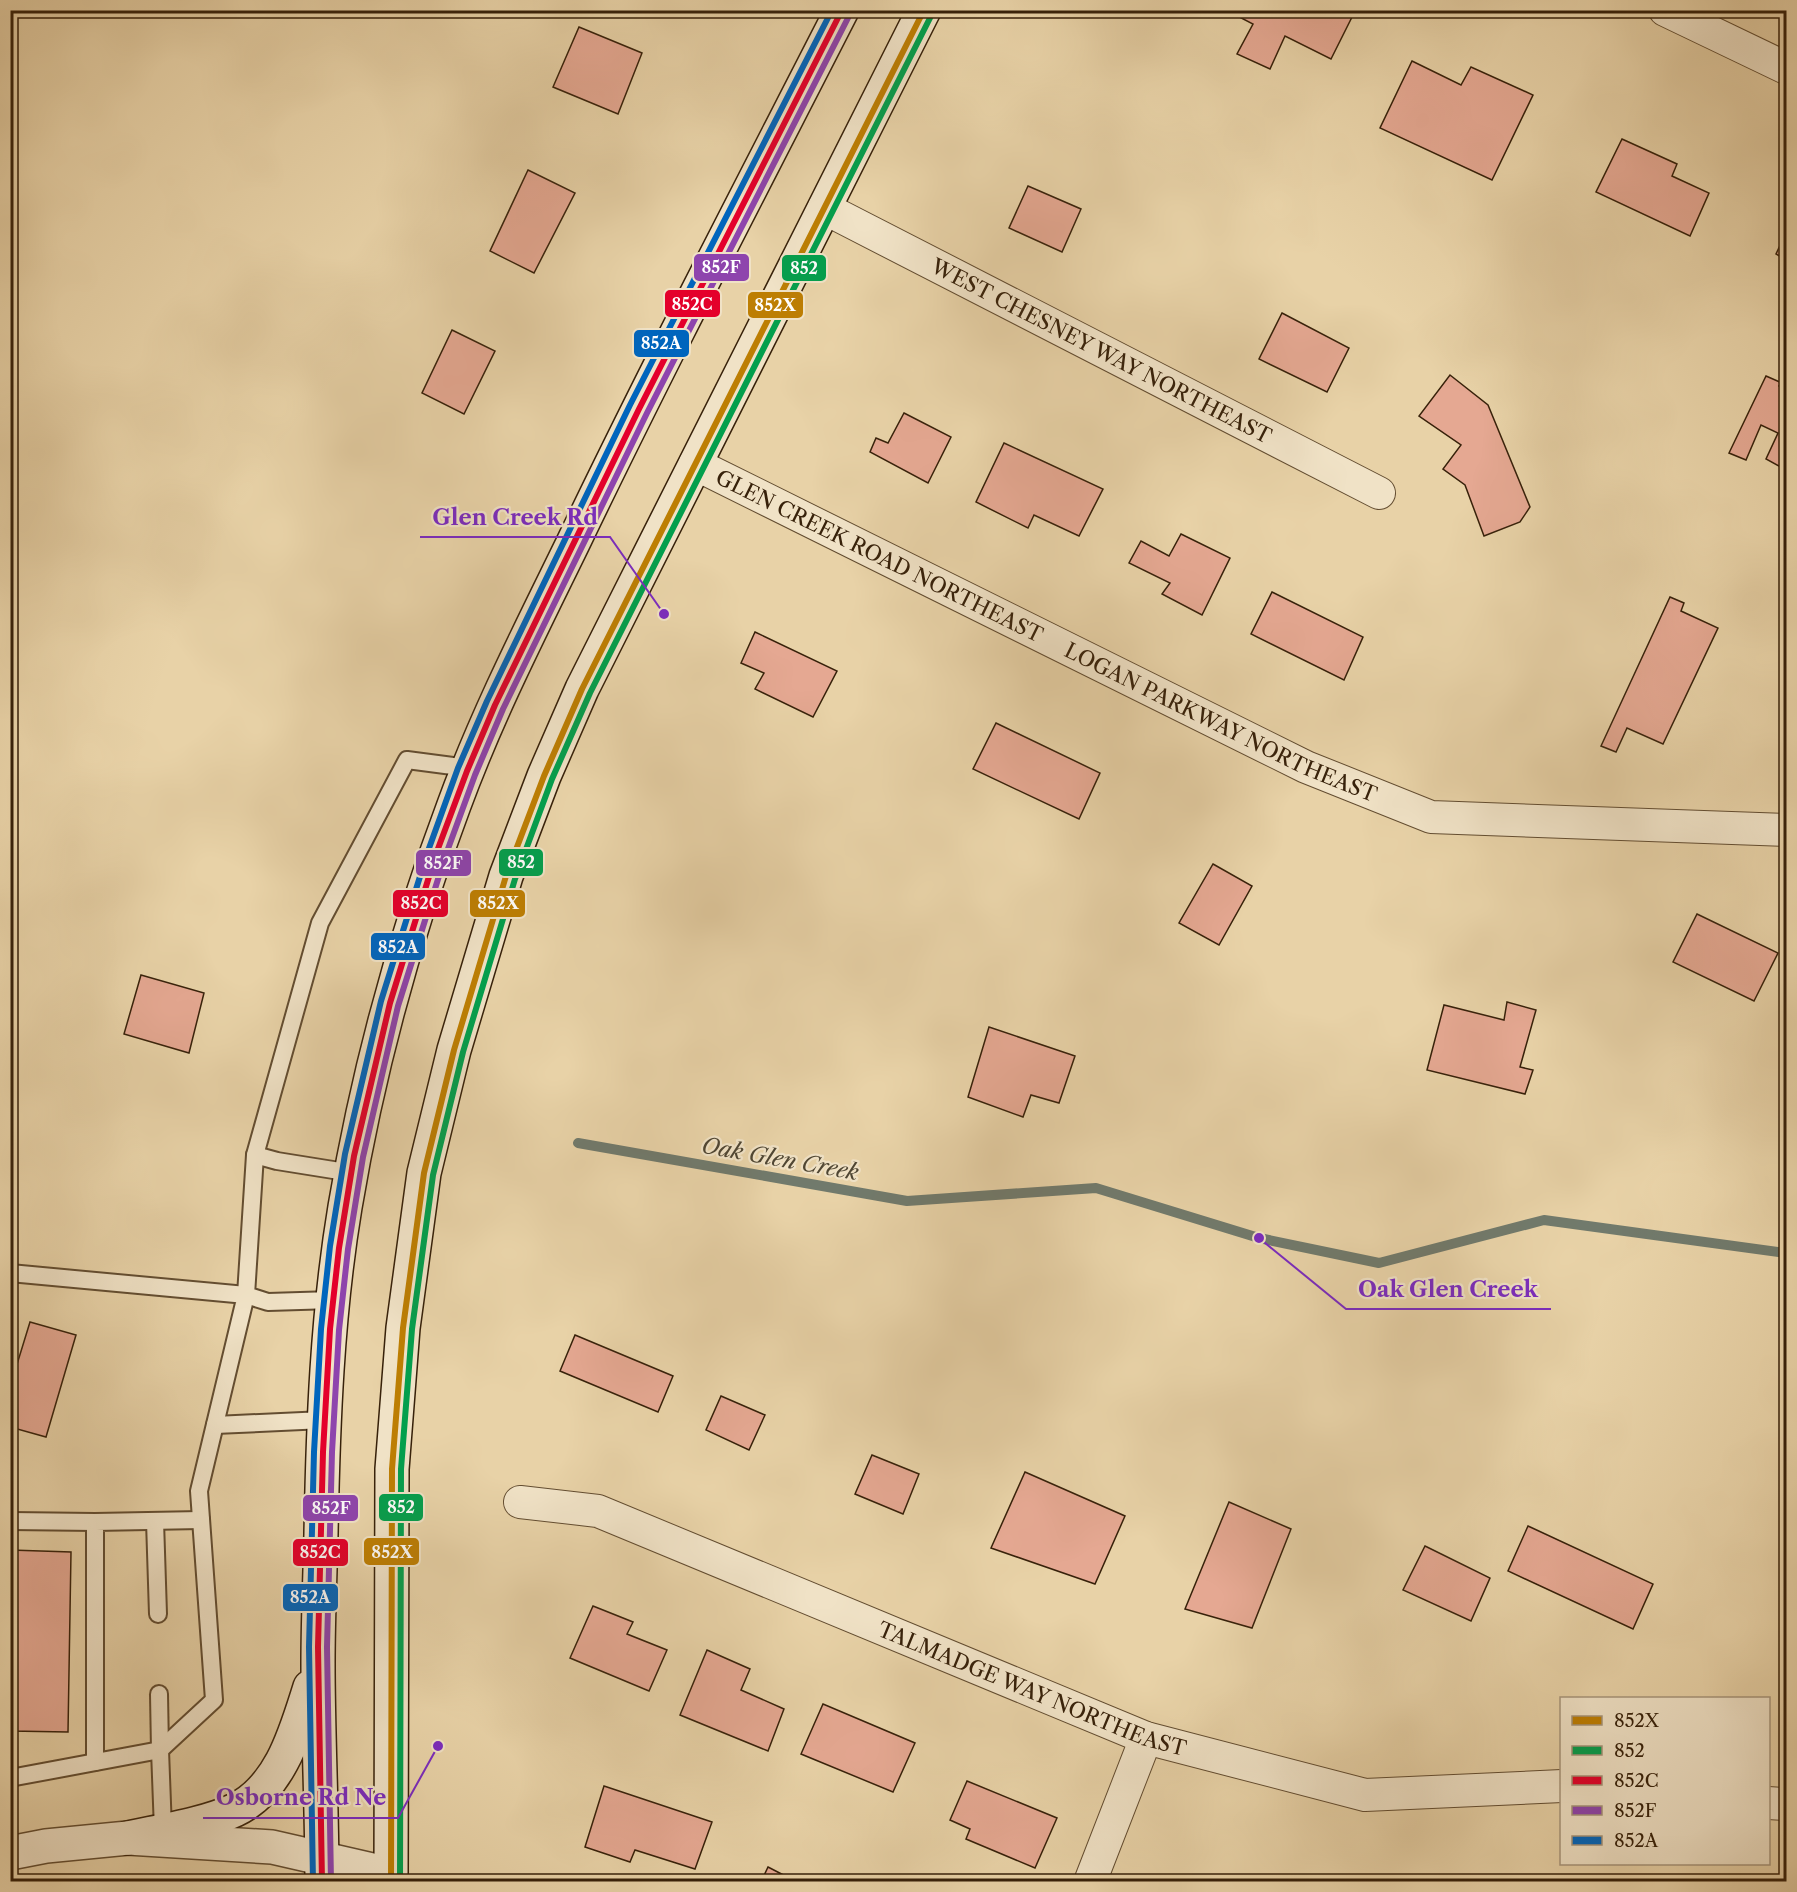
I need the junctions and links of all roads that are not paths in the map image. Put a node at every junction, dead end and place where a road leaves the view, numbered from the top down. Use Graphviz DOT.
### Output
graph roads {
  1 [pos="842,10"];
  2 [pos="924,10"];
  3 [pos="1665,10"];
  4 [pos="1786,68"];
  5 [pos="824,208"];
  6 [pos="700,466"];
  7 [pos="1379,493"];
  8 [pos="1289,761"];
  9 [pos="468,768"];
  10 [pos="1786,830"];
  11 [pos="255,1155"];
  12 [pos="352,1173"];
  13 [pos="10,1273"];
  14 [pos="246,1295"];
  15 [pos="333,1300"];
  16 [pos="324,1420"];
  17 [pos="215,1425"];
  18 [pos="520,1502"];
  19 [pos="201,1520"];
  20 [pos="10,1521"];
  21 [pos="155,1521"];
  22 [pos="95,1522"];
  23 [pos="158,1614"];
  24 [pos="318,1662"];
  25 [pos="159,1694"];
  26 [pos="1146,1738"];
  27 [pos="160,1750"];
  28 [pos="95,1762"];
  29 [pos="10,1778"];
  30 [pos="1560,1786"];
  31 [pos="1770,1803"];
  32 [pos="1786,1804"];
  33 [pos="163,1830"];
  34 [pos="128,1838"];
  35 [pos="10,1853"];
  36 [pos="322,1869"];
  37 [pos="398,1879"];
  38 [pos="1090,1881"];
  1 -- 9 [label="main road"];
  2 -- 5 [label="main road"];
  3 -- 4 [label="street"];
  5 -- 6 [label="main road"];
  5 -- 7 [label="street, WEST CHESNEY WAY NORTHEAST"];
  6 -- 8 [label="street, GLEN CREEK ROAD NORTHEAST"];
  6 -- 10 [label="street, LOGAN PARKWAY NORTHEAST"];
  6 -- 37 [label="main road"];
  9 -- 11 [label="lane"];
  9 -- 12 [label="main road"];
  11 -- 12 [label="lane"];
  11 -- 14 [label="lane"];
  12 -- 15 [label="main road"];
  13 -- 14 [label="lane"];
  14 -- 15 [label="lane"];
  14 -- 17 [label="lane"];
  15 -- 16 [label="main road"];
  16 -- 17 [label="lane"];
  16 -- 24 [label="main road"];
  17 -- 19 [label="lane"];
  18 -- 26 [label="street, TALMADGE WAY NORTHEAST"];
  19 -- 21 [label="lane"];
  19 -- 27 [label="lane"];
  20 -- 22 [label="lane"];
  21 -- 22 [label="lane"];
  21 -- 23 [label="lane"];
  22 -- 28 [label="lane"];
  24 -- 33 [label="main road"];
  24 -- 36 [label="main road"];
  25 -- 27 [label="lane"];
  26 -- 30 [label="street, TALMADGE WAY NORTHEAST"];
  26 -- 38 [label="street"];
  27 -- 28 [label="lane"];
  27 -- 33 [label="lane"];
  28 -- 29 [label="lane"];
  31 -- 32 [label="street"];
  33 -- 34 [label="main road"];
  34 -- 35 [label="main road"];
  34 -- 36 [label="main road"];
  36 -- 37 [label="main road"];
}
